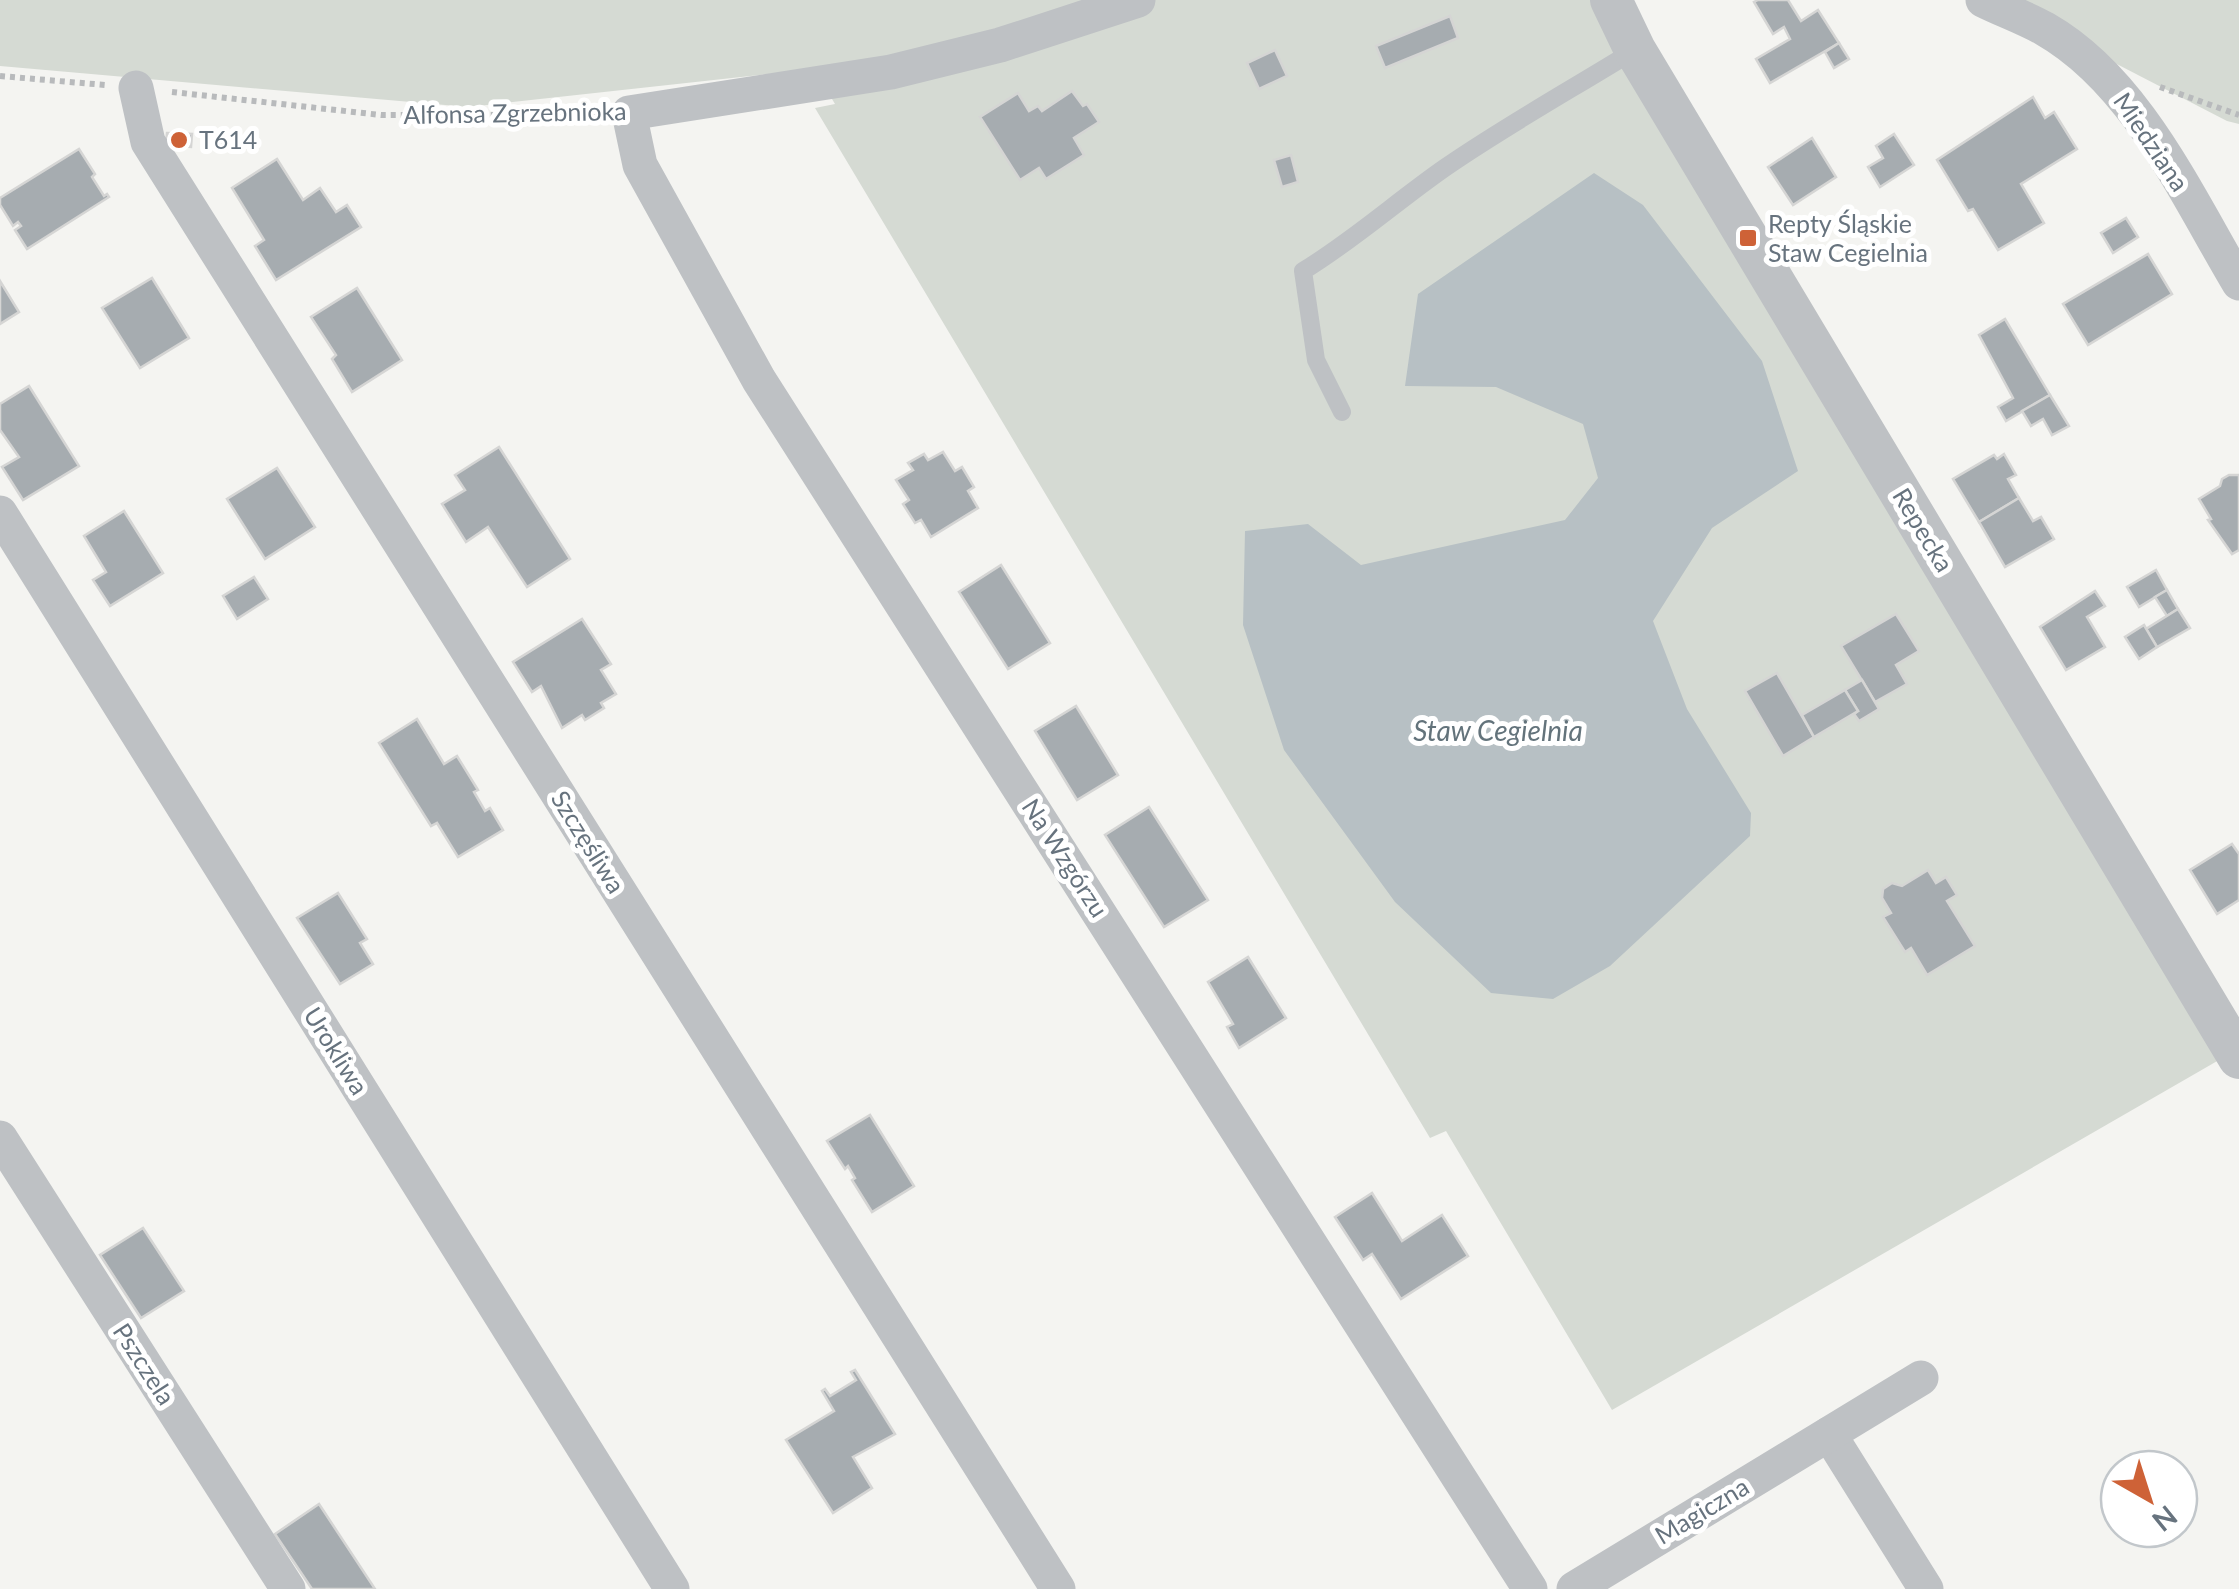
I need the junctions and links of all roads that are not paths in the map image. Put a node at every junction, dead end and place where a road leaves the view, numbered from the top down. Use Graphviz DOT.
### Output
graph roads {
  1 [pos="1138,0"];
  2 [pos="1612,0"];
  3 [pos="1983,0"];
  4 [pos="1636,50"];
  5 [pos="136,88"];
  6 [pos="629,113"];
  7 [pos="2239,283"];
  8 [pos="1342,412"];
  9 [pos="0,513"];
  10 [pos="2239,1058"];
  11 [pos="0,1138"];
  12 [pos="1921,1378"];
  13 [pos="1829,1434"];
  14 [pos="288,1589"];
  15 [pos="672,1589"];
  16 [pos="1058,1589"];
  17 [pos="1530,1589"];
  18 [pos="1574,1589"];
  19 [pos="1926,1589"];
  1 -- 6 [label="street, Alfonsa Zgrzebnioka"];
  2 -- 4 [label="street, Repecka"];
  3 -- 7 [label="street, Miedziana"];
  4 -- 8 [label="lane"];
  4 -- 10 [label="street, Repecka"];
  5 -- 16 [label="street, Szczęśliwa"];
  6 -- 17 [label="street, Na Wzgórzu"];
  9 -- 15 [label="street, Urokliwa"];
  11 -- 14 [label="street, Pszczela"];
  12 -- 13 [label="street, Magiczna"];
  13 -- 18 [label="street, Magiczna"];
  13 -- 19 [label="street"];
}
